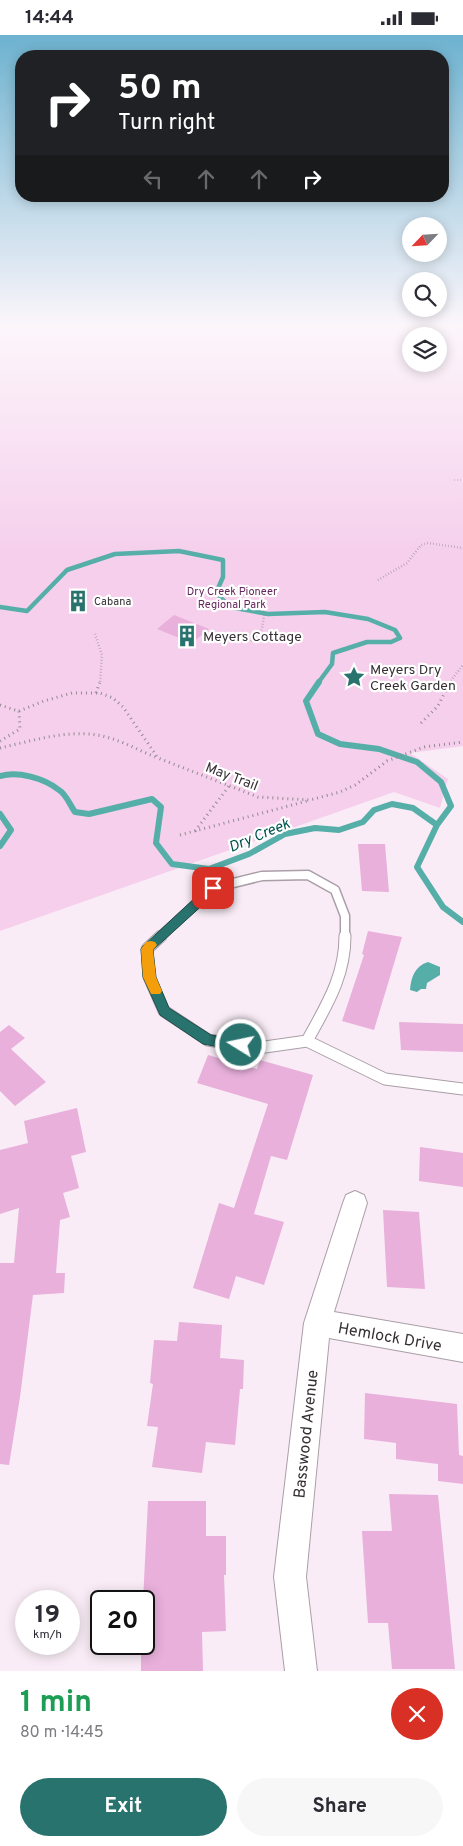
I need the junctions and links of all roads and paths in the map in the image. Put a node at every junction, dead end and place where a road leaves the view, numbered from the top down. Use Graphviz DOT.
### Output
graph roads {
  1 [pos="454,480"];
  2 [pos="463,481"];
  3 [pos="463,547"];
  4 [pos="378,580"];
  5 [pos="265,609"];
  6 [pos="95,634"];
  7 [pos="251,641"];
  8 [pos="463,665"];
  9 [pos="96,693"];
  10 [pos="0,705"];
  11 [pos="19,711"];
  12 [pos="421,723"];
  13 [pos="0,741"];
  14 [pos="463,742"];
  15 [pos="0,748"];
  16 [pos="158,758"];
  17 [pos="229,786"];
  18 [pos="310,800"];
  19 [pos="194,831"];
  20 [pos="180,835"];
  21 [pos="307,1041"];
  22 [pos="463,1089"];
  23 [pos="355,1203"];
  24 [pos="317,1323"];
  25 [pos="463,1348"];
  26 [pos="301,1671"];
  1 -- 2 [label="path"];
  3 -- 4 [label="path"];
  5 -- 7 [label="path"];
  6 -- 9 [label="path"];
  8 -- 12 [label="path"];
  9 -- 11 [label="path, May Trail"];
  9 -- 16 [label="path, May Trail"];
  10 -- 11 [label="path"];
  11 -- 13 [label="path"];
  14 -- 18 [label="path, May Trail"];
  15 -- 16 [label="path"];
  16 -- 17 [label="path, May Trail"];
  17 -- 18 [label="path, May Trail"];
  17 -- 19 [label="path"];
  18 -- 19 [label="path"];
  19 -- 20 [label="path"];
  21 -- 21 [label="lane"];
  21 -- 22 [label="lane"];
  23 -- 24 [label="street, Basswood Avenue"];
  24 -- 25 [label="street, Hemlock Drive"];
  24 -- 26 [label="street, Basswood Avenue"];
}
